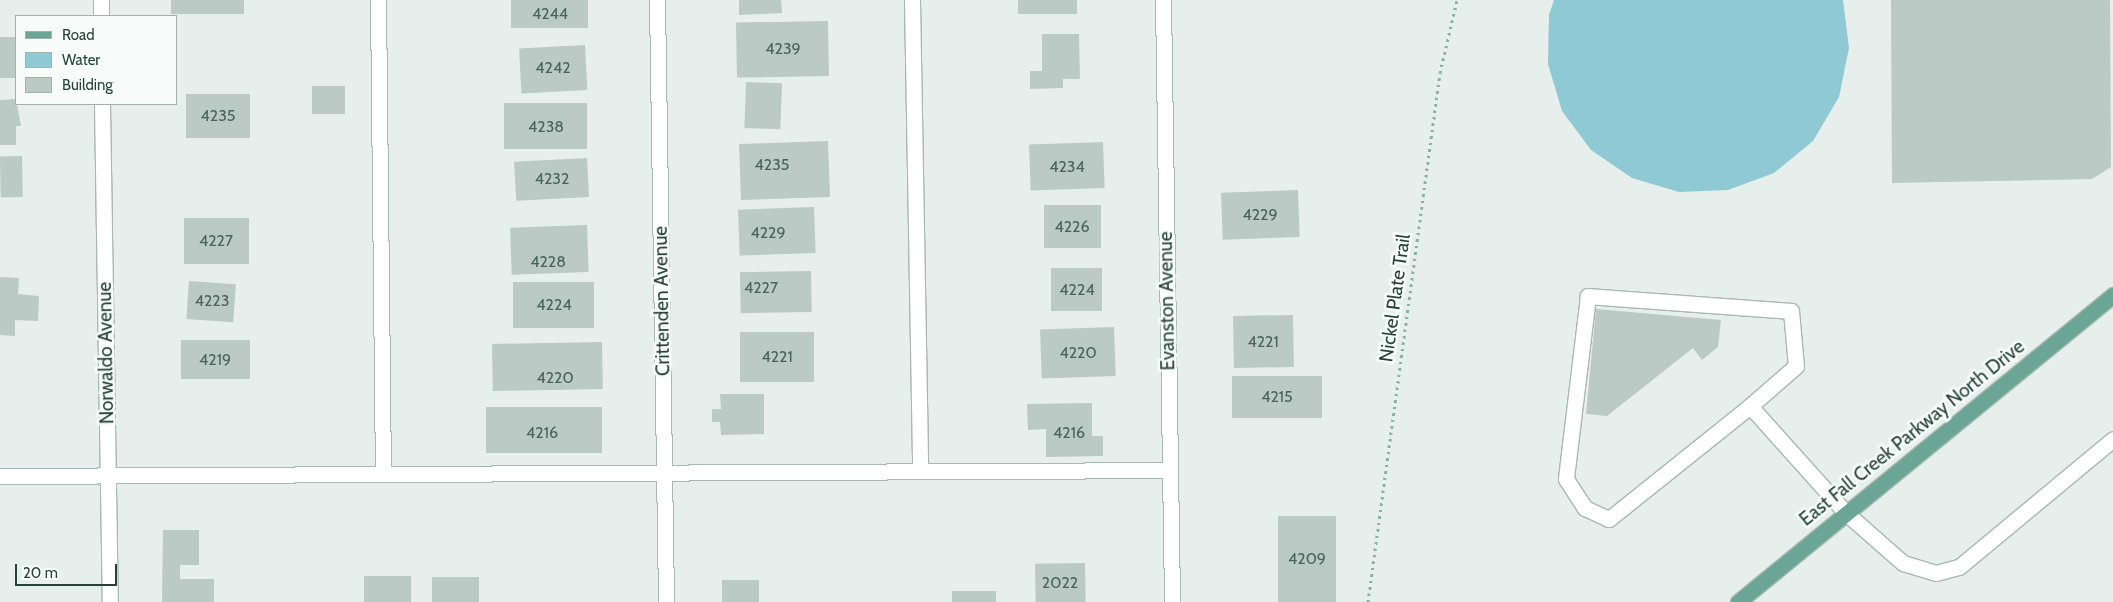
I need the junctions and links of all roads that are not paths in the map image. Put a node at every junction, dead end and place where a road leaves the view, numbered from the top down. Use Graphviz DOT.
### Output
graph roads {
  1 [pos="101,0"];
  2 [pos="378,0"];
  3 [pos="657,0"];
  4 [pos="912,0"];
  5 [pos="1163,0"];
  6 [pos="101,15"];
  7 [pos="102,105"];
  8 [pos="2113,295"];
  9 [pos="1750,406"];
  10 [pos="2113,439"];
  11 [pos="1170,470"];
  12 [pos="920,471"];
  13 [pos="664,472"];
  14 [pos="383,474"];
  15 [pos="108,475"];
  16 [pos="0,476"];
  17 [pos="1846,513"];
  18 [pos="110,602"];
  19 [pos="666,602"];
  20 [pos="1172,602"];
  21 [pos="1738,602"];
  1 -- 6 [label="street"];
  2 -- 14 [label="street"];
  3 -- 13 [label="street, Crittenden Avenue"];
  4 -- 12 [label="street"];
  5 -- 11 [label="street, Evanston Avenue"];
  7 -- 15 [label="street, Norwaldo Avenue"];
  8 -- 17 [label="main road, East Fall Creek Parkway North Drive"];
  9 -- 9 [label="street"];
  9 -- 17 [label="street"];
  10 -- 17 [label="street"];
  11 -- 12 [label="street"];
  11 -- 20 [label="street, Evanston Avenue"];
  12 -- 13 [label="street"];
  13 -- 14 [label="street"];
  13 -- 19 [label="street, Crittenden Avenue"];
  14 -- 15 [label="street"];
  15 -- 16 [label="street"];
  15 -- 18 [label="street, Norwaldo Avenue"];
  17 -- 21 [label="main road, East Fall Creek Parkway North Drive"];
}
